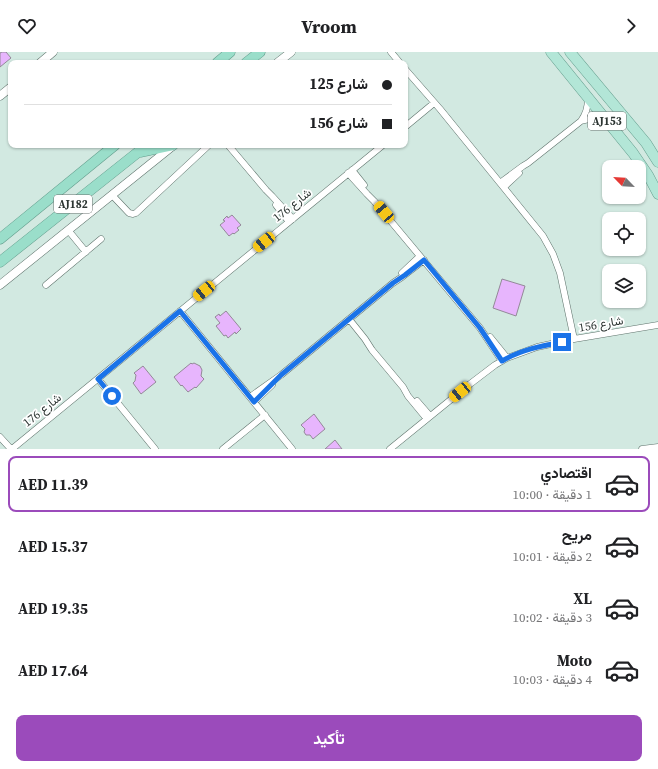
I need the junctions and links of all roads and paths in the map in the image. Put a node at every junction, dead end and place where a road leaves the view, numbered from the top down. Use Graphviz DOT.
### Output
graph roads {
  1 [pos="53,52"];
  2 [pos="230,52"];
  3 [pos="291,52"];
  4 [pos="391,52"];
  5 [pos="550,52"];
  6 [pos="570,52"];
  7 [pos="44,60"];
  8 [pos="221,60"];
  9 [pos="281,60"];
  10 [pos="398,60"];
  11 [pos="408,73"];
  12 [pos="8,89"];
  13 [pos="0,96"];
  14 [pos="588,97"];
  15 [pos="434,103"];
  16 [pos="581,121"];
  17 [pos="608,122"];
  18 [pos="408,125"];
  19 [pos="111,148"];
  20 [pos="143,148"];
  21 [pos="158,148"];
  22 [pos="169,148"];
  23 [pos="206,148"];
  24 [pos="231,148"];
  25 [pos="379,148"];
  26 [pos="138,152"];
  27 [pos="658,162"];
  28 [pos="350,172"];
  29 [pos="502,185"];
  30 [pos="658,194"];
  31 [pos="112,195"];
  32 [pos="291,221"];
  33 [pos="68,230"];
  34 [pos="0,239"];
  35 [pos="101,239"];
  36 [pos="86,252"];
  37 [pos="422,258"];
  38 [pos="0,262"];
  39 [pos="0,285"];
  40 [pos="46,285"];
  41 [pos="180,311"];
  42 [pos="347,321"];
  43 [pos="658,325"];
  44 [pos="574,339"];
  45 [pos="504,359"];
  46 [pos="98,379"];
  47 [pos="252,399"];
  48 [pos="265,415"];
  49 [pos="429,418"];
  50 [pos="0,437"];
  51 [pos="658,447"];
  52 [pos="11,449"];
  53 [pos="155,449"];
  54 [pos="223,449"];
  55 [pos="292,449"];
  56 [pos="391,449"];
  57 [pos="642,449"];
  1 -- 7 [label="street"];
  2 -- 8 [label="highway"];
  3 -- 9 [label="street"];
  4 -- 10 [label="street"];
  5 -- 14 [label="main road, AJ153"];
  6 -- 27 [label="main road, AJ153"];
  11 -- 15 [label="street"];
  12 -- 13 [label="street"];
  14 -- 16 [label="street"];
  14 -- 17 [label="main road, AJ153"];
  15 -- 18 [label="street"];
  15 -- 29 [label="street"];
  16 -- 17 [label="street"];
  16 -- 29 [label="street"];
  17 -- 30 [label="main road, AJ153"];
  19 -- 34 [label="highway, AJ182"];
  20 -- 26 [label="highway, AJ182"];
  21 -- 26 [label="highway"];
  22 -- 31 [label="street"];
  23 -- 31 [label="street"];
  24 -- 32 [label="street"];
  25 -- 28 [label="street, شارع 176"];
  26 -- 38 [label="highway, AJ182"];
  28 -- 32 [label="street, شارع 176"];
  28 -- 37 [label="street"];
  29 -- 44 [label="street"];
  31 -- 33 [label="street"];
  32 -- 41 [label="street, شارع 176"];
  33 -- 36 [label="street"];
  33 -- 39 [label="street"];
  35 -- 36 [label="street"];
  36 -- 40 [label="street"];
  37 -- 42 [label="street"];
  37 -- 45 [label="street"];
  41 -- 46 [label="street, شارع 176"];
  41 -- 47 [label="street"];
  42 -- 47 [label="street"];
  42 -- 49 [label="street"];
  43 -- 44 [label="street, شارع 156"];
  44 -- 45 [label="street, شارع 156"];
  45 -- 49 [label="street, شارع 156"];
  46 -- 52 [label="street, شارع 176"];
  46 -- 53 [label="street"];
  47 -- 48 [label="street"];
  48 -- 54 [label="street"];
  48 -- 55 [label="street"];
  49 -- 56 [label="street, شارع 156"];
  50 -- 52 [label="street"];
  51 -- 57 [label="street"];
}
